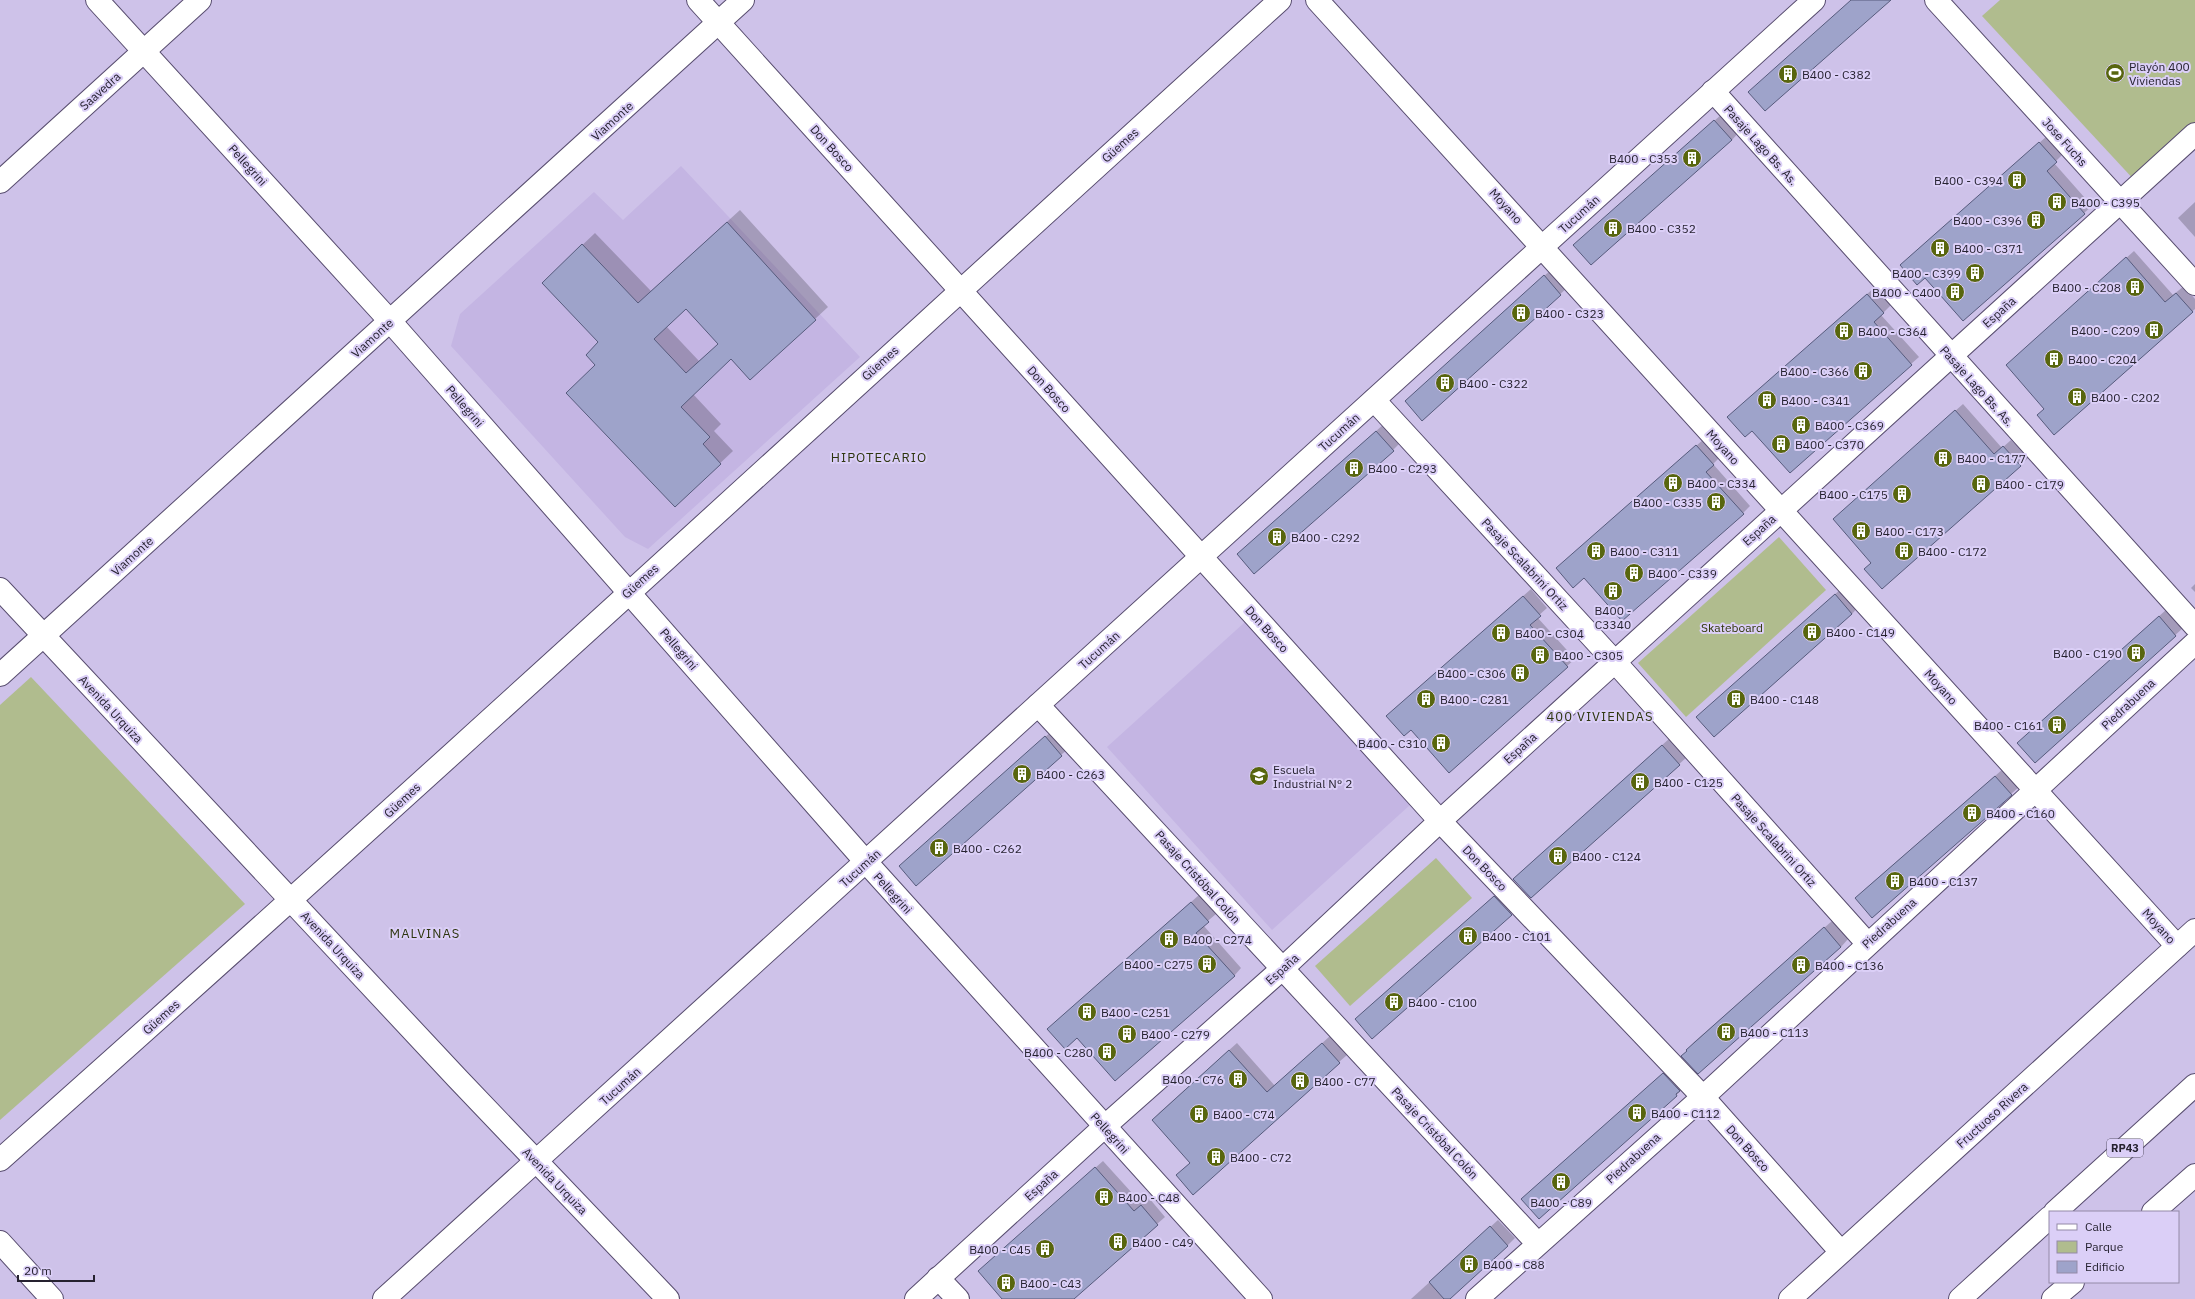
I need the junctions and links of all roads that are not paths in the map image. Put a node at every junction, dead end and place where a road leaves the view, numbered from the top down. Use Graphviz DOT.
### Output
graph roads {
  1 [pos="97,0"];
  2 [pos="200,0"];
  3 [pos="698,0"];
  4 [pos="743,0"];
  5 [pos="1280,0"];
  6 [pos="1317,0"];
  7 [pos="1814,0"];
  8 [pos="1936,0"];
  9 [pos="718,22"];
  10 [pos="144,51"];
  11 [pos="1713,91"];
  12 [pos="2195,134"];
  13 [pos="0,182"];
  14 [pos="2120,202"];
  15 [pos="1542,247"];
  16 [pos="2195,284"];
  17 [pos="960,290"];
  18 [pos="390,321"];
  19 [pos="1950,356"];
  20 [pos="1374,400"];
  21 [pos="1780,511"];
  22 [pos="1202,557"];
  23 [pos="0,589"];
  24 [pos="629,591"];
  25 [pos="2195,626"];
  26 [pos="44,636"];
  27 [pos="2195,643"];
  28 [pos="1615,662"];
  29 [pos="0,675"];
  30 [pos="1038,705"];
  31 [pos="2035,790"];
  32 [pos="1440,821"];
  33 [pos="866,862"];
  34 [pos="291,901"];
  35 [pos="2195,930"];
  36 [pos="1867,943"];
  37 [pos="2177,946"];
  38 [pos="1282,969"];
  39 [pos="2195,1085"];
  40 [pos="1703,1097"];
  41 [pos="1104,1127"];
  42 [pos="0,1160"];
  43 [pos="537,1162"];
  44 [pos="2195,1175"];
  45 [pos="2056,1211"];
  46 [pos="2153,1211"];
  47 [pos="2049,1218"];
  48 [pos="0,1242"];
  49 [pos="1538,1243"];
  50 [pos="1841,1252"];
  51 [pos="938,1278"];
  52 [pos="2072,1283"];
  53 [pos="52,1299"];
  54 [pos="384,1299"];
  55 [pos="668,1299"];
  56 [pos="916,1299"];
  57 [pos="958,1299"];
  58 [pos="1260,1299"];
  59 [pos="1476,1299"];
  60 [pos="1790,1299"];
  61 [pos="1960,1299"];
  62 [pos="2054,1299"];
  1 -- 10 [label="street, Pellegrini"];
  2 -- 10 [label="street, Saavedra"];
  3 -- 9 [label="street, Don Bosco"];
  4 -- 9 [label="street, Viamonte"];
  5 -- 17 [label="street, Güemes"];
  6 -- 15 [label="street, Moyano"];
  7 -- 11 [label="street, Tucumán"];
  8 -- 14 [label="street, Jose Fuchs"];
  9 -- 17 [label="street, Don Bosco"];
  9 -- 18 [label="street, Viamonte"];
  10 -- 13 [label="street, Saavedra"];
  10 -- 18 [label="street, Pellegrini"];
  11 -- 15 [label="street, Tucumán"];
  11 -- 19 [label="street, Pasaje Lago Bs. As."];
  12 -- 14 [label="street, España"];
  14 -- 16 [label="street, Jose Fuchs"];
  14 -- 19 [label="street, España"];
  15 -- 20 [label="street, Tucumán"];
  15 -- 21 [label="street, Moyano"];
  17 -- 22 [label="street, Don Bosco"];
  17 -- 24 [label="street, Güemes"];
  18 -- 24 [label="street, Pellegrini"];
  18 -- 26 [label="street, Viamonte"];
  19 -- 21 [label="street, España"];
  19 -- 25 [label="street, Pasaje Lago Bs. As."];
  20 -- 22 [label="street, Tucumán"];
  20 -- 28 [label="street, Pasaje Scalabrini Ortiz"];
  21 -- 28 [label="street, España"];
  21 -- 31 [label="street, Moyano"];
  22 -- 30 [label="street, Tucumán"];
  22 -- 32 [label="street, Don Bosco"];
  23 -- 26 [label="street, Avenida Urquiza"];
  24 -- 33 [label="street, Pellegrini"];
  24 -- 34 [label="street, Güemes"];
  26 -- 29 [label="street, Viamonte"];
  26 -- 34 [label="street, Avenida Urquiza"];
  27 -- 31 [label="street, Piedrabuena"];
  28 -- 32 [label="street, España"];
  28 -- 36 [label="street, Pasaje Scalabrini Ortiz"];
  30 -- 33 [label="street, Tucumán"];
  30 -- 38 [label="street, Pasaje Cristóbal Colón"];
  31 -- 36 [label="street, Piedrabuena"];
  31 -- 37 [label="street, Moyano"];
  32 -- 38 [label="street, España"];
  32 -- 40 [label="street, Don Bosco"];
  33 -- 41 [label="street, Pellegrini"];
  33 -- 43 [label="street, Tucumán"];
  34 -- 42 [label="street, Güemes"];
  34 -- 43 [label="street, Avenida Urquiza"];
  35 -- 37 [label="street, Fructuoso Rivera"];
  36 -- 40 [label="street, Piedrabuena"];
  37 -- 50 [label="street, Fructuoso Rivera"];
  38 -- 41 [label="street, España"];
  38 -- 49 [label="street, Pasaje Cristóbal Colón"];
  39 -- 45 [label="street, RP43"];
  40 -- 49 [label="street, Piedrabuena"];
  40 -- 50 [label="street, Don Bosco"];
  41 -- 51 [label="street, España"];
  41 -- 58 [label="street, Pellegrini"];
  43 -- 54 [label="street, Tucumán"];
  43 -- 55 [label="street, Avenida Urquiza"];
  44 -- 46 [label="street"];
  47 -- 61 [label="street"];
  48 -- 53 [label="street"];
  49 -- 59 [label="street, Piedrabuena"];
  50 -- 60 [label="street, Fructuoso Rivera"];
  51 -- 56 [label="street, España"];
  51 -- 57 [label="street"];
  52 -- 62 [label="street"];
}
